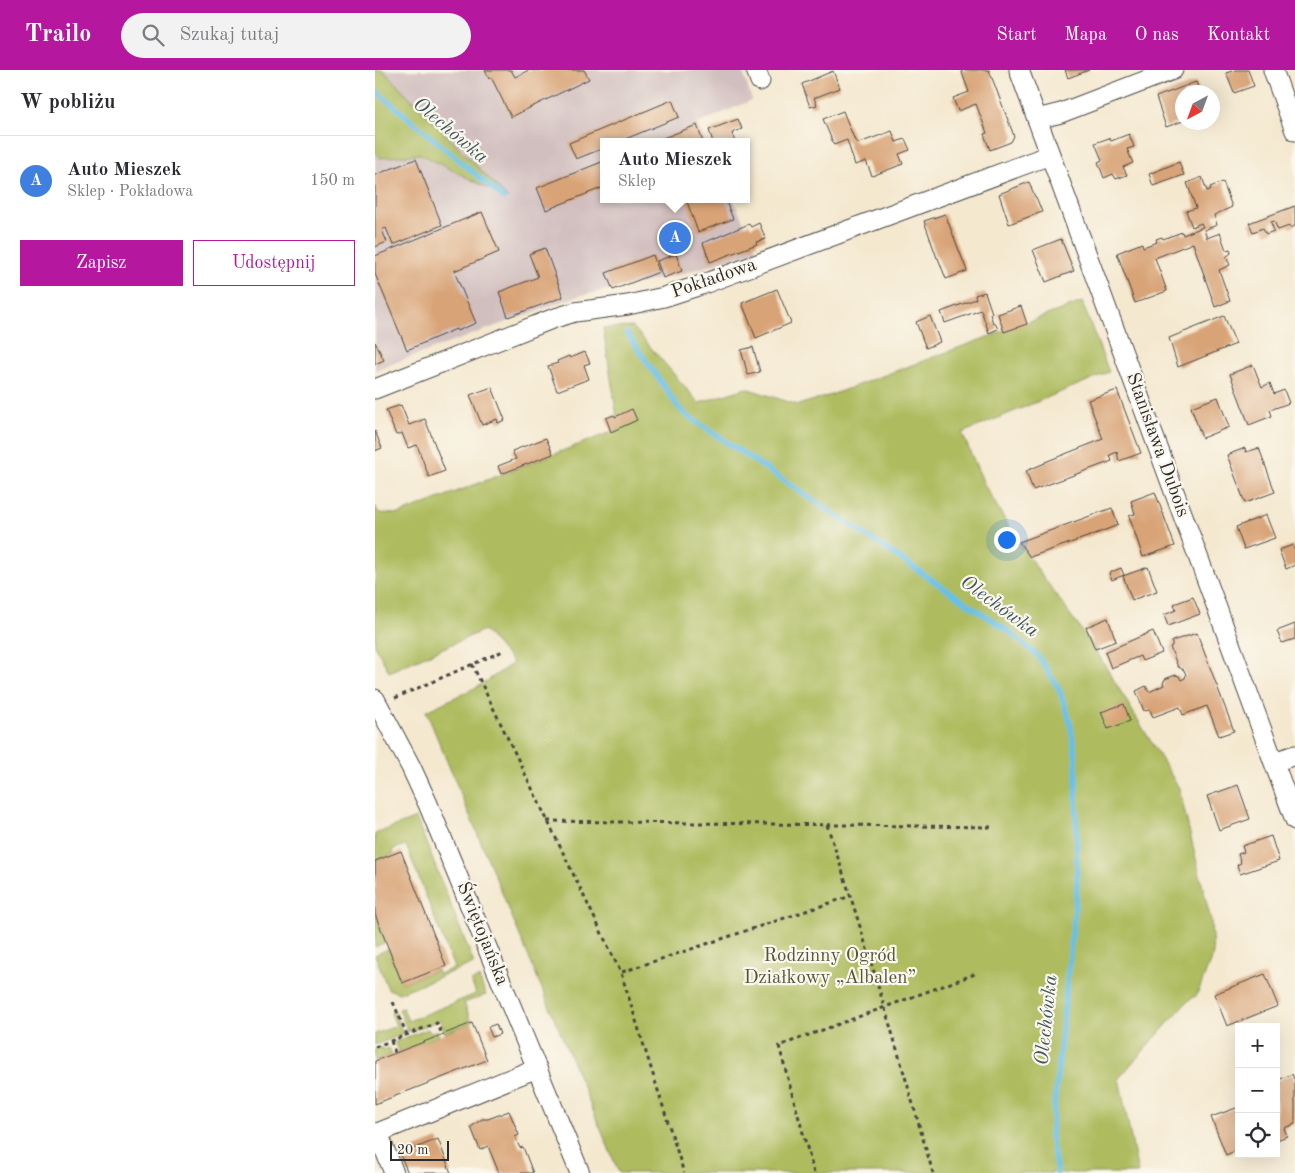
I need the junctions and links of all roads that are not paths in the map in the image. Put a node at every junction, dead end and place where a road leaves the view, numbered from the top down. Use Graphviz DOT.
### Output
graph roads {
  1 [pos="1019,70"];
  2 [pos="1173,70"];
  3 [pos="1273,70"];
  4 [pos="1037,119"];
  5 [pos="1295,131"];
  6 [pos="1050,155"];
  7 [pos="375,389"];
  8 [pos="376,704"];
  9 [pos="1295,755"];
  10 [pos="1273,762"];
  11 [pos="1295,820"];
  12 [pos="537,1068"];
  13 [pos="377,1134"];
  14 [pos="394,1173"];
  15 [pos="580,1173"];
  1 -- 4 [label="street, Stanisława Dubois"];
  2 -- 4 [label="street"];
  3 -- 5 [label="street"];
  4 -- 6 [label="street, Stanisława Dubois"];
  6 -- 7 [label="street, Pokładowa"];
  6 -- 10 [label="street, Stanisława Dubois"];
  8 -- 12 [label="street, Świętojańska"];
  9 -- 10 [label="street"];
  10 -- 11 [label="street, Stanisława Dubois"];
  12 -- 13 [label="street"];
  12 -- 15 [label="street, Świętojańska"];
  13 -- 14 [label="street"];
}
